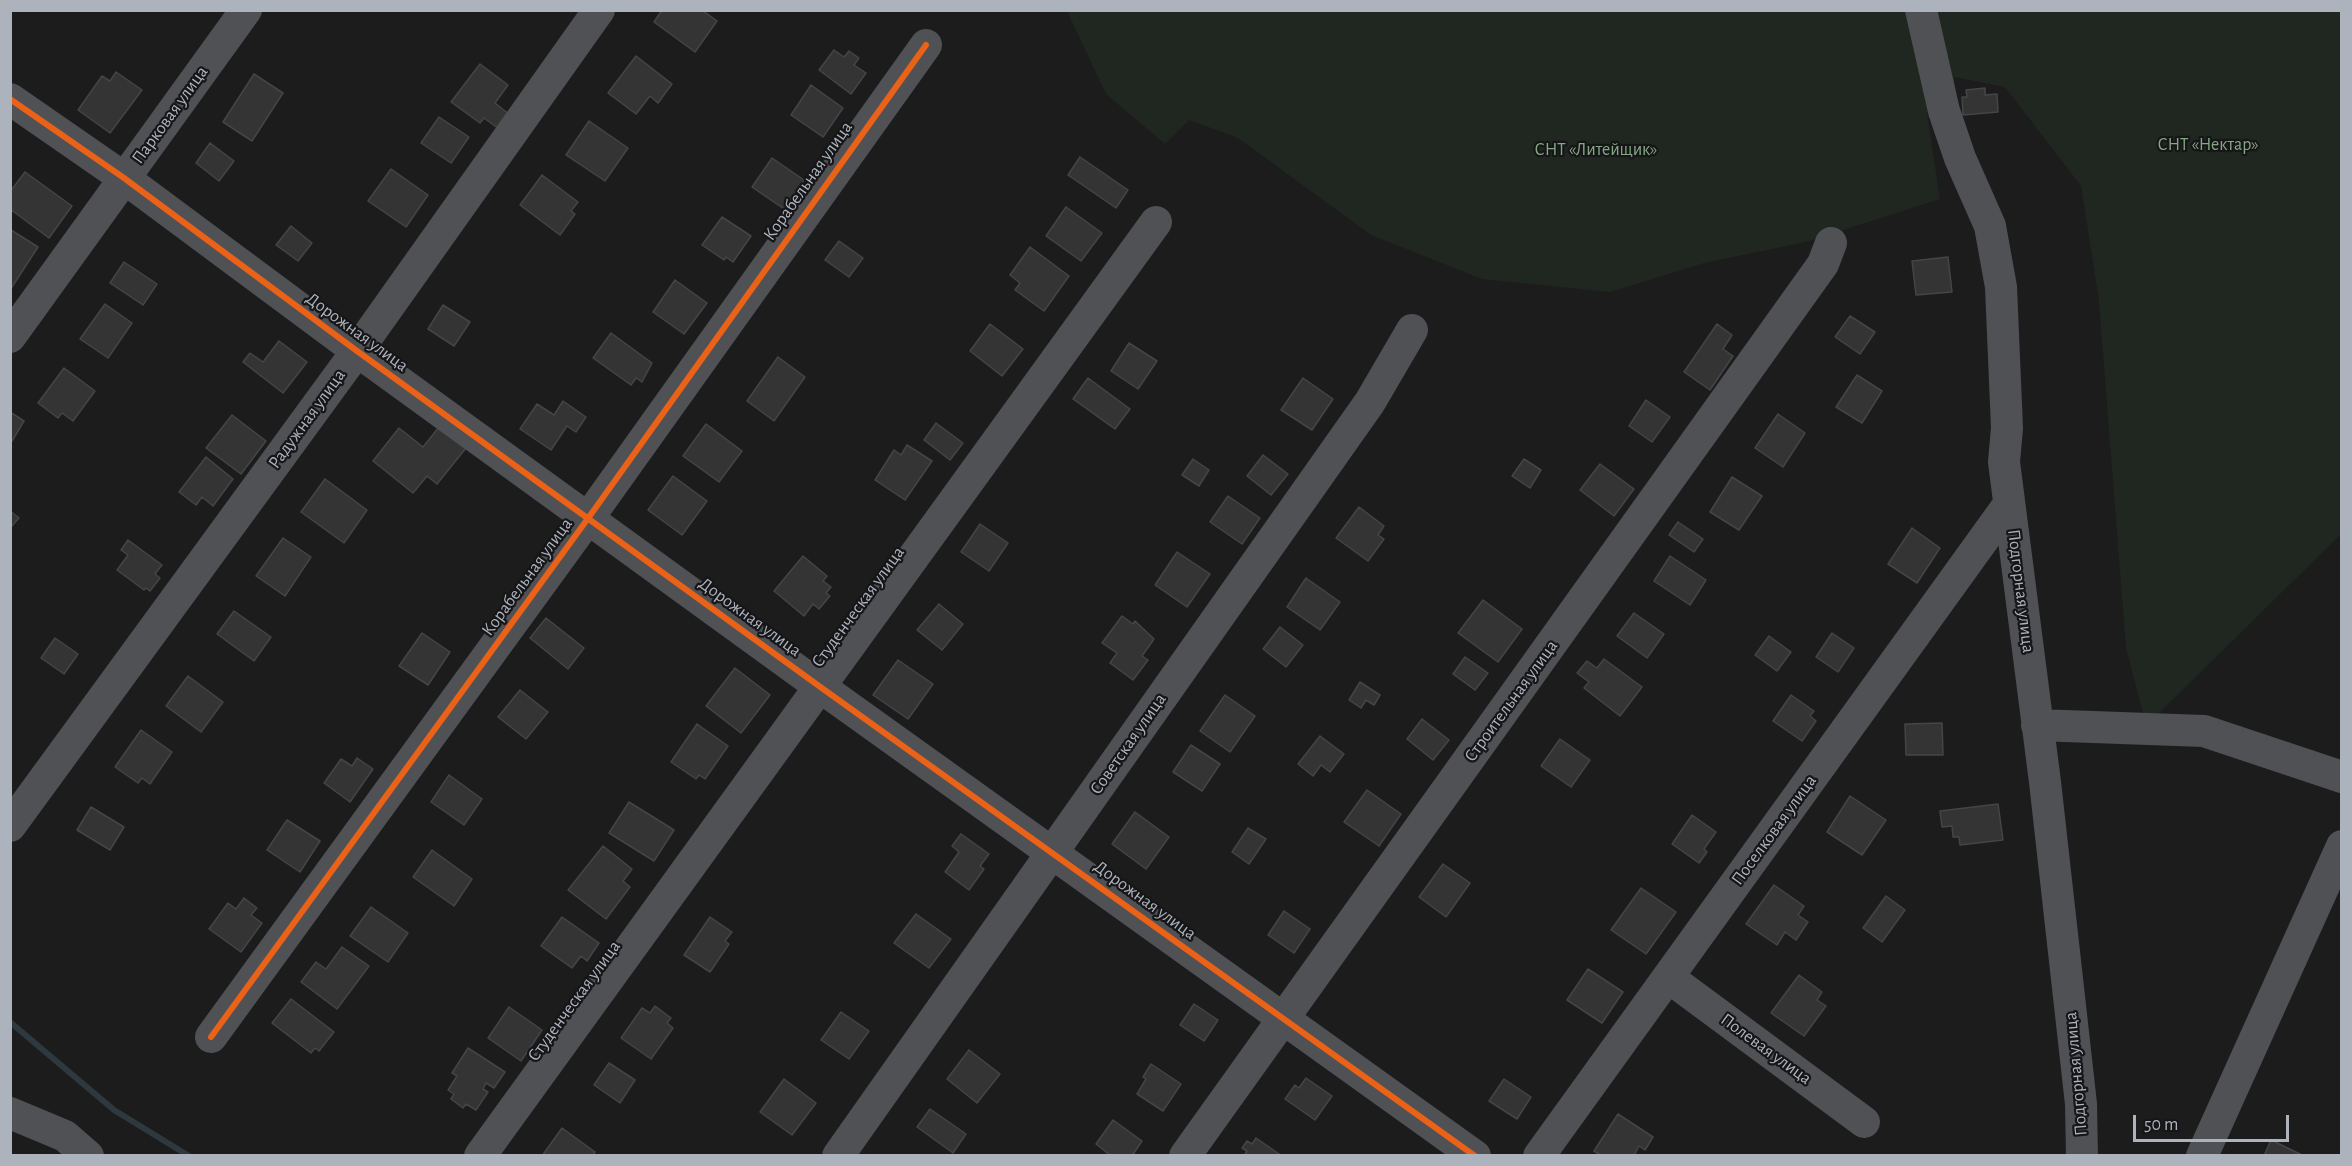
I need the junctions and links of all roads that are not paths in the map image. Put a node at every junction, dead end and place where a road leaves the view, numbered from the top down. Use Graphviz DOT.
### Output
graph roads {
  1 [pos="246,10"];
  2 [pos="599,10"];
  3 [pos="1924,23"];
  4 [pos="926,45"];
  5 [pos="10,99"];
  6 [pos="124,178"];
  7 [pos="1156,222"];
  8 [pos="1831,243"];
  9 [pos="1413,330"];
  10 [pos="10,337"];
  11 [pos="357,351"];
  12 [pos="2009,504"];
  13 [pos="589,517"];
  14 [pos="819,686"];
  15 [pos="2037,725"];
  16 [pos="2342,777"];
  17 [pos="10,826"];
  18 [pos="2342,846"];
  19 [pos="1053,852"];
  20 [pos="1668,977"];
  21 [pos="1284,1019"];
  22 [pos="211,1037"];
  23 [pos="10,1113"];
  24 [pos="1864,1122"];
  25 [pos="88,1155"];
  26 [pos="480,1155"];
  27 [pos="838,1155"];
  28 [pos="1185,1155"];
  29 [pos="1475,1155"];
  30 [pos="1539,1155"];
  31 [pos="2082,1155"];
  32 [pos="2202,1155"];
  1 -- 6 [label="street, Парковая улица"];
  2 -- 11 [label="street, Радужная улица"];
  3 -- 12 [label="street, Подгорная улица"];
  4 -- 13 [label="street, Корабельная улица"];
  5 -- 6 [label="street, Дорожная улица"];
  6 -- 10 [label="street, Парковая улица"];
  6 -- 11 [label="street, Дорожная улица"];
  7 -- 14 [label="street, Студенческая улица"];
  8 -- 21 [label="street, Строительная улица"];
  9 -- 19 [label="street, Советская улица"];
  11 -- 13 [label="street, Дорожная улица"];
  11 -- 17 [label="street, Радужная улица"];
  12 -- 15 [label="street, Подгорная улица"];
  12 -- 20 [label="street, Поселковая улица"];
  13 -- 14 [label="street, Дорожная улица"];
  13 -- 22 [label="street, Корабельная улица"];
  14 -- 19 [label="street, Дорожная улица"];
  14 -- 26 [label="street, Студенческая улица"];
  15 -- 16 [label="street"];
  15 -- 31 [label="street, Подгорная улица"];
  18 -- 32 [label="street"];
  19 -- 21 [label="street, Дорожная улица"];
  19 -- 27 [label="street, Советская улица"];
  20 -- 24 [label="street, Полевая улица"];
  20 -- 30 [label="street, Поселковая улица"];
  21 -- 28 [label="street, Строительная улица"];
  21 -- 29 [label="street, Дорожная улица"];
  23 -- 25 [label="street"];
}
